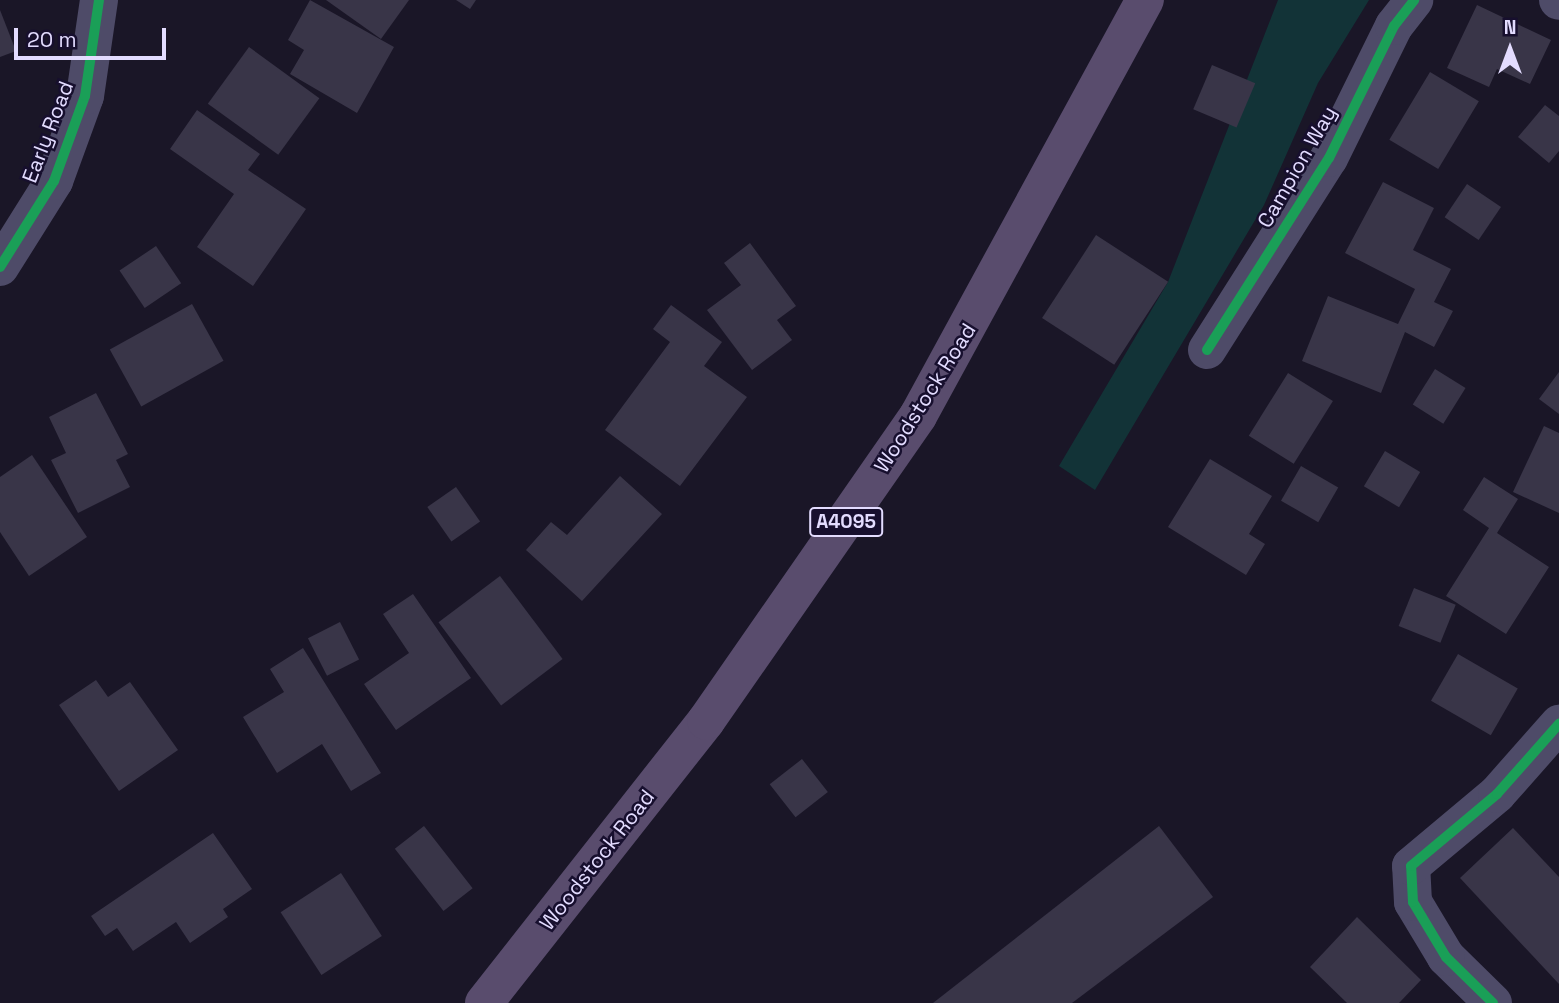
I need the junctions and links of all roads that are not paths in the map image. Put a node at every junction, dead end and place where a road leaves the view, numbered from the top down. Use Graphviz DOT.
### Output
graph roads {
  1 [pos="99,0"];
  2 [pos="1144,0"];
  3 [pos="1414,0"];
  4 [pos="0,267"];
  5 [pos="1207,349"];
  6 [pos="1559,724"];
  7 [pos="484,1003"];
  8 [pos="1493,1003"];
  1 -- 4 [label="street, Early Road"];
  2 -- 7 [label="main road, Woodstock Road / A4095"];
  3 -- 5 [label="street, Campion Way"];
  6 -- 8 [label="street"];
}
